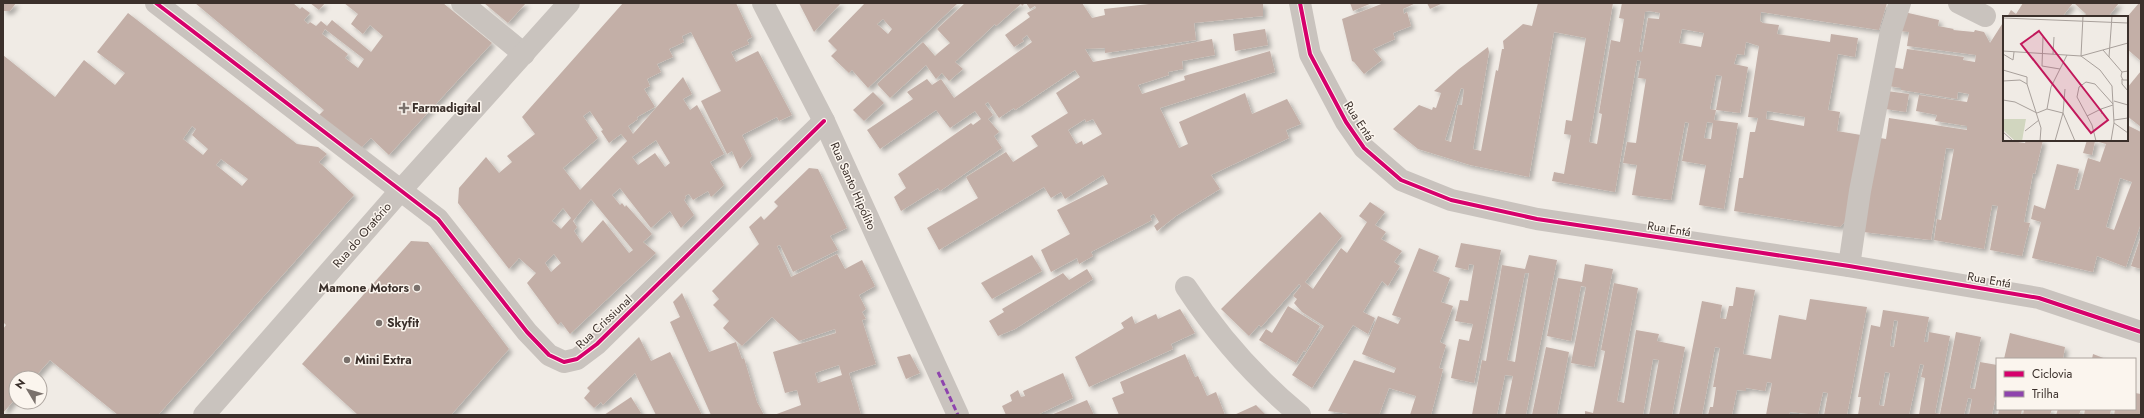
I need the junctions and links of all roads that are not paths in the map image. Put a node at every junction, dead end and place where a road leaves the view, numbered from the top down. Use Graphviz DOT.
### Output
graph roads {
  1 [pos="156,3"];
  2 [pos="462,3"];
  3 [pos="569,3"];
  4 [pos="763,3"];
  5 [pos="1300,3"];
  6 [pos="1900,3"];
  7 [pos="1959,3"];
  8 [pos="1985,16"];
  9 [pos="524,54"];
  10 [pos="824,121"];
  11 [pos="401,190"];
  12 [pos="1849,266"];
  13 [pos="1186,287"];
  14 [pos="2141,332"];
  15 [pos="204,415"];
  16 [pos="958,415"];
  17 [pos="1300,415"];
  1 -- 11 [label="street, Rua Crissiunal"];
  2 -- 9 [label="street"];
  3 -- 9 [label="street, Rua do Oratório"];
  4 -- 10 [label="street, Rua Santo Hipólito"];
  5 -- 12 [label="street, Rua Entá"];
  6 -- 12 [label="street"];
  7 -- 8 [label="street"];
  9 -- 11 [label="street, Rua do Oratório"];
  10 -- 11 [label="street, Rua Crissiunal"];
  10 -- 16 [label="street, Rua Santo Hipólito"];
  11 -- 15 [label="street, Rua do Oratório"];
  12 -- 14 [label="street, Rua Entá"];
  13 -- 17 [label="street"];
}
